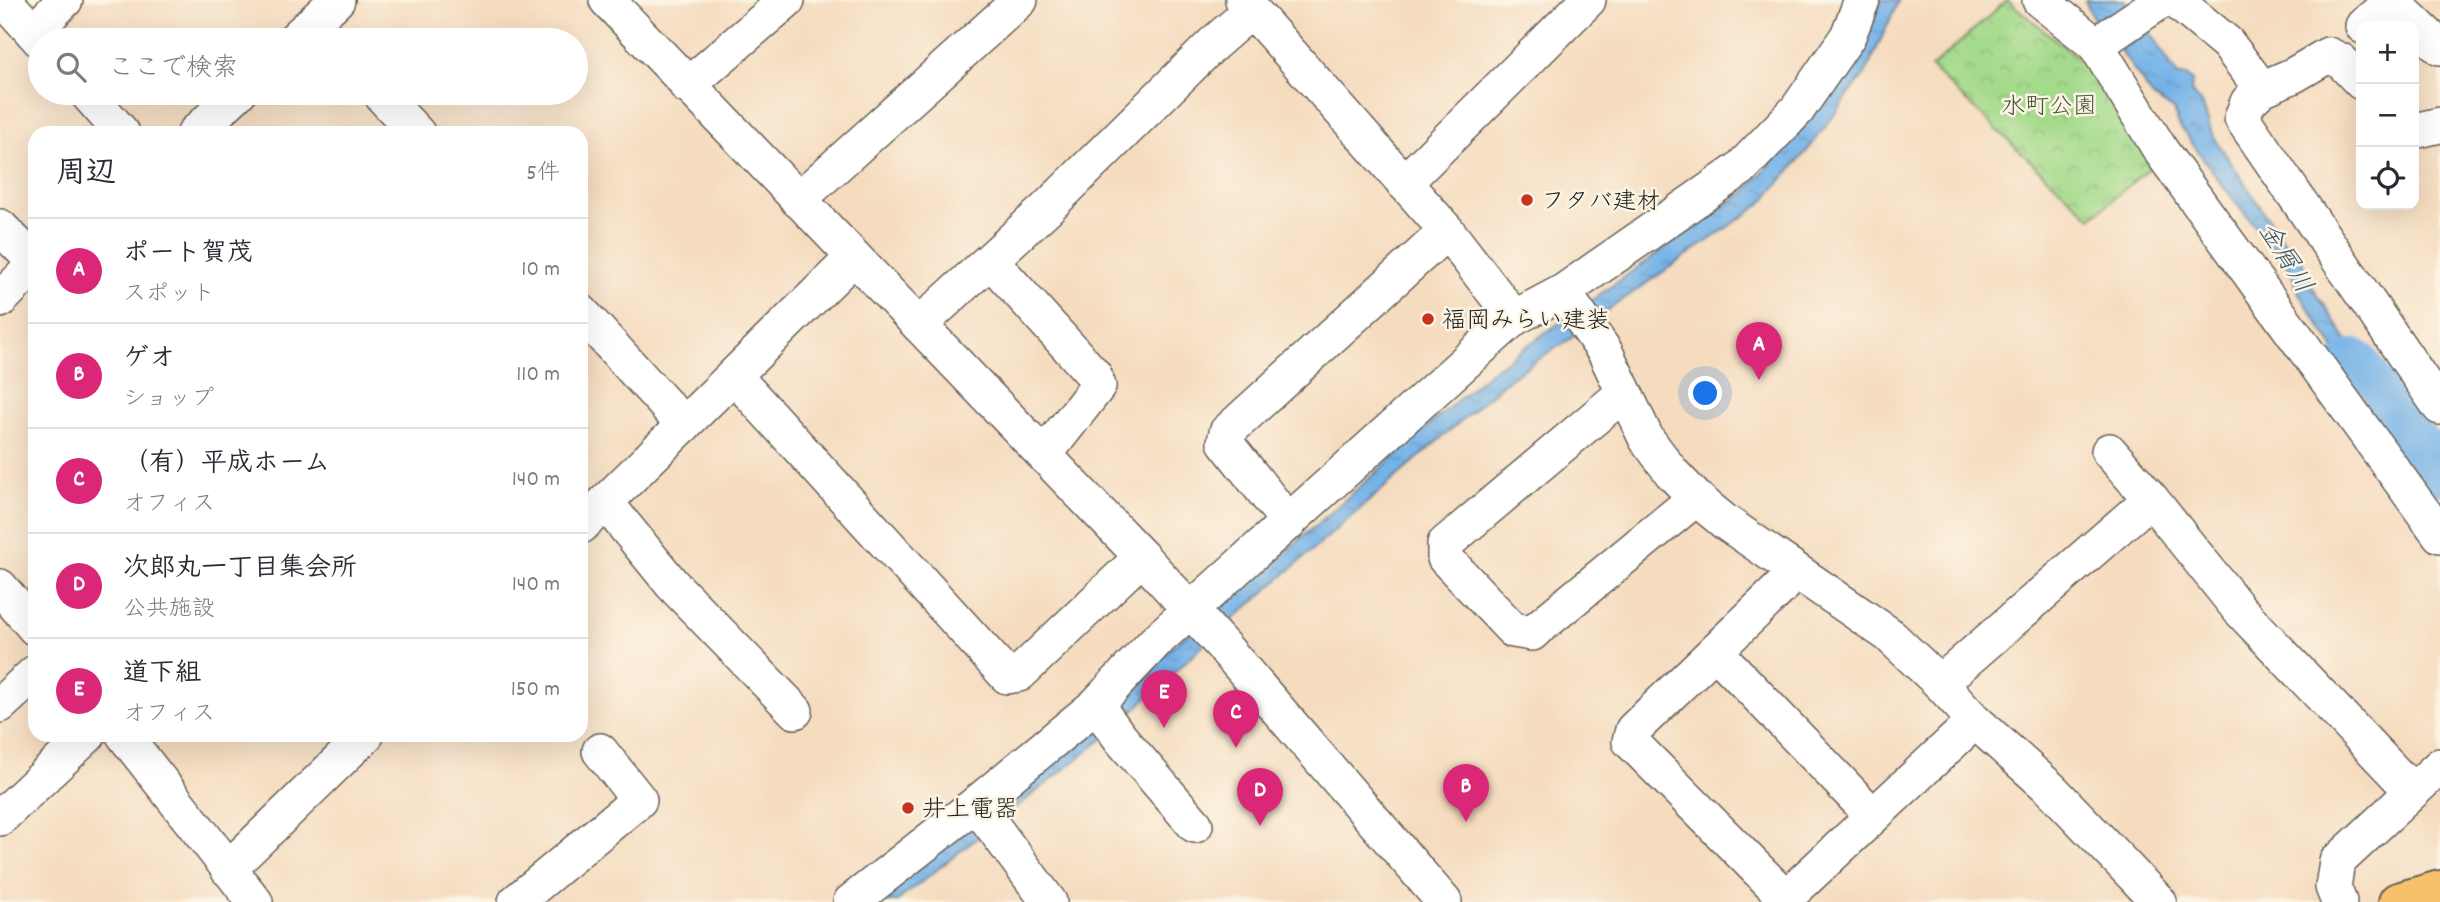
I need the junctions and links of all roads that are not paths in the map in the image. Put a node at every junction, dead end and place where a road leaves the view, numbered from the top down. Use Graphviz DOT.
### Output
graph roads {
  1 [pos="4,0"];
  2 [pos="65,0"];
  3 [pos="337,0"];
  4 [pos="607,0"];
  5 [pos="787,0"];
  6 [pos="1020,0"];
  7 [pos="1588,0"];
  8 [pos="1862,0"];
  9 [pos="2040,0"];
  10 [pos="2162,0"];
  11 [pos="2175,0"];
  12 [pos="1247,5"];
  13 [pos="2369,21"];
  14 [pos="2413,21"];
  15 [pos="2419,27"];
  16 [pos="29,28"];
  17 [pos="42,28"];
  18 [pos="307,28"];
  19 [pos="2356,32"];
  20 [pos="2096,45"];
  21 [pos="2440,47"];
  22 [pos="2328,55"];
  23 [pos="2356,77"];
  24 [pos="687,86"];
  25 [pos="2262,89"];
  26 [pos="98,105"];
  27 [pos="225,105"];
  28 [pos="391,105"];
  29 [pos="2440,125"];
  30 [pos="116,126"];
  31 [pos="203,126"];
  32 [pos="410,126"];
  33 [pos="2419,130"];
  34 [pos="1404,183"];
  35 [pos="798,200"];
  36 [pos="0,226"];
  37 [pos="1447,231"];
  38 [pos="28,256"];
  39 [pos="854,257"];
  40 [pos="991,261"];
  41 [pos="28,270"];
  42 [pos="1563,292"];
  43 [pos="0,300"];
  44 [pos="1514,318"];
  45 [pos="588,320"];
  46 [pos="919,325"];
  47 [pos="734,376"];
  48 [pos="1624,393"];
  49 [pos="2440,407"];
  50 [pos="684,425"];
  51 [pos="2109,451"];
  52 [pos="1045,454"];
  53 [pos="1696,498"];
  54 [pos="2151,499"];
  55 [pos="606,503"];
  56 [pos="588,520"];
  57 [pos="1289,523"];
  58 [pos="2440,535"];
  59 [pos="1142,556"];
  60 [pos="1797,572"];
  61 [pos="0,587"];
  62 [pos="1191,609"];
  63 [pos="28,615"];
  64 [pos="1715,651"];
  65 [pos="28,679"];
  66 [pos="1940,683"];
  67 [pos="0,705"];
  68 [pos="1096,705"];
  69 [pos="795,711"];
  70 [pos="1975,721"];
  71 [pos="81,742"];
  72 [pos="129,742"];
  73 [pos="360,742"];
  74 [pos="600,751"];
  75 [pos="2440,766"];
  76 [pos="2412,791"];
  77 [pos="976,804"];
  78 [pos="1873,816"];
  79 [pos="0,818"];
  80 [pos="1195,825"];
  81 [pos="2440,890"];
  82 [pos="239,891"];
  83 [pos="529,898"];
  84 [pos="2440,899"];
  85 [pos="853,901"];
  86 [pos="1049,902"];
  87 [pos="1444,902"];
  88 [pos="2159,902"];
  89 [pos="2339,902"];
  90 [pos="2398,902"];
  91 [pos="2429,902"];
  1 -- 16 [label="street"];
  2 -- 17 [label="street"];
  3 -- 18 [label="street"];
  4 -- 24 [label="street"];
  5 -- 24 [label="street"];
  6 -- 35 [label="street"];
  7 -- 34 [label="street"];
  8 -- 42 [label="street"];
  9 -- 20 [label="street"];
  10 -- 20 [label="street"];
  11 -- 25 [label="street"];
  12 -- 34 [label="street"];
  12 -- 40 [label="street"];
  13 -- 14 [label="street"];
  15 -- 21 [label="street"];
  19 -- 22 [label="street"];
  20 -- 58 [label="street"];
  22 -- 23 [label="street"];
  22 -- 25 [label="street"];
  24 -- 35 [label="street"];
  25 -- 49 [label="street"];
  26 -- 30 [label="street"];
  27 -- 31 [label="street"];
  28 -- 32 [label="street"];
  29 -- 33 [label="street"];
  34 -- 37 [label="street"];
  35 -- 39 [label="street"];
  36 -- 38 [label="street"];
  37 -- 44 [label="street"];
  37 -- 57 [label="street"];
  39 -- 46 [label="street"];
  39 -- 47 [label="street"];
  40 -- 46 [label="street"];
  40 -- 52 [label="street"];
  41 -- 43 [label="street"];
  42 -- 44 [label="street"];
  42 -- 48 [label="street"];
  44 -- 57 [label="street"];
  45 -- 50 [label="street"];
  46 -- 52 [label="street"];
  47 -- 50 [label="street"];
  47 -- 59 [label="street"];
  48 -- 53 [label="street"];
  48 -- 53 [label="street"];
  50 -- 55 [label="street"];
  51 -- 54 [label="street"];
  52 -- 59 [label="street"];
  53 -- 60 [label="street"];
  54 -- 66 [label="street"];
  54 -- 76 [label="street"];
  55 -- 56 [label="street"];
  55 -- 69 [label="street"];
  57 -- 62 [label="street"];
  59 -- 62 [label="street"];
  60 -- 64 [label="street"];
  60 -- 66 [label="street"];
  61 -- 63 [label="street"];
  62 -- 68 [label="street"];
  62 -- 87 [label="street"];
  64 -- 78 [label="street"];
  64 -- 78 [label="street"];
  65 -- 67 [label="street"];
  66 -- 70 [label="street"];
  68 -- 77 [label="street"];
  68 -- 80 [label="street"];
  70 -- 78 [label="street"];
  70 -- 88 [label="street"];
  71 -- 79 [label="street"];
  72 -- 82 [label="street"];
  73 -- 82 [label="street"];
  74 -- 83 [label="street"];
  75 -- 76 [label="street"];
  76 -- 89 [label="street"];
  77 -- 85 [label="street"];
  77 -- 86 [label="street"];
  81 -- 90 [label="highway"];
  84 -- 91 [label="highway"];
}
